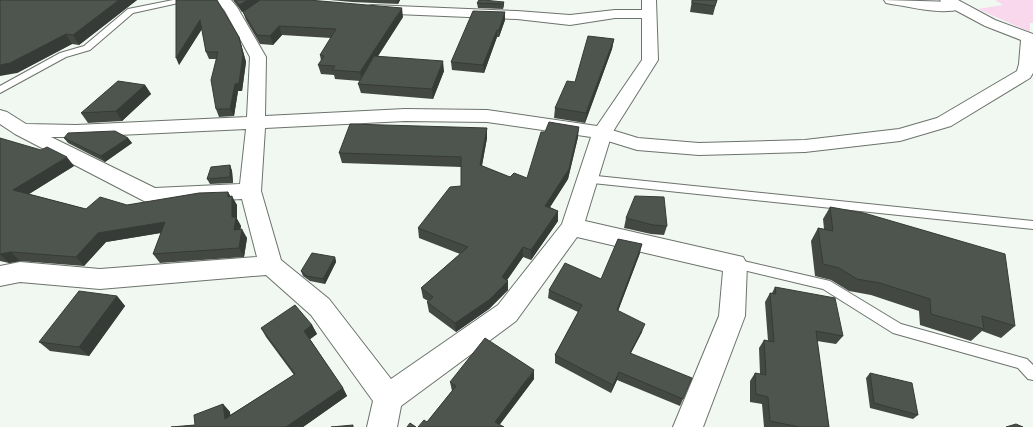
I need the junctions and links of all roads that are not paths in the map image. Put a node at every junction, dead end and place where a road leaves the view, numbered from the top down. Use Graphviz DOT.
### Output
graph roads {
  1 [pos="183,0"];
  2 [pos="223,0"];
  3 [pos="891,0"];
  4 [pos="919,0"];
  5 [pos="946,4"];
  6 [pos="649,7"];
  7 [pos="360,8"];
  8 [pos="1031,42"];
  9 [pos="0,90"];
  10 [pos="0,116"];
  11 [pos="256,122"];
  12 [pos="22,130"];
  13 [pos="602,133"];
  14 [pos="587,179"];
  15 [pos="250,191"];
  16 [pos="1033,225"];
  17 [pos="572,227"];
  18 [pos="271,264"];
  19 [pos="735,264"];
  20 [pos="0,276"];
  21 [pos="1033,374"];
  22 [pos="388,398"];
  23 [pos="382,427"];
  24 [pos="688,427"];
  1 -- 9 [label="lane"];
  2 -- 11 [label="street"];
  3 -- 5 [label="street"];
  4 -- 5 [label="street"];
  5 -- 8 [label="street"];
  6 -- 7 [label="street"];
  6 -- 13 [label="street"];
  8 -- 13 [label="street"];
  10 -- 12 [label="street"];
  11 -- 12 [label="street"];
  11 -- 13 [label="street"];
  11 -- 15 [label="street"];
  12 -- 15 [label="street"];
  13 -- 14 [label="street"];
  14 -- 16 [label="lane"];
  14 -- 17 [label="street"];
  15 -- 18 [label="street"];
  17 -- 19 [label="street"];
  17 -- 22 [label="street"];
  18 -- 20 [label="street"];
  18 -- 22 [label="street"];
  19 -- 21 [label="lane"];
  19 -- 24 [label="street"];
  22 -- 23 [label="street"];
}
